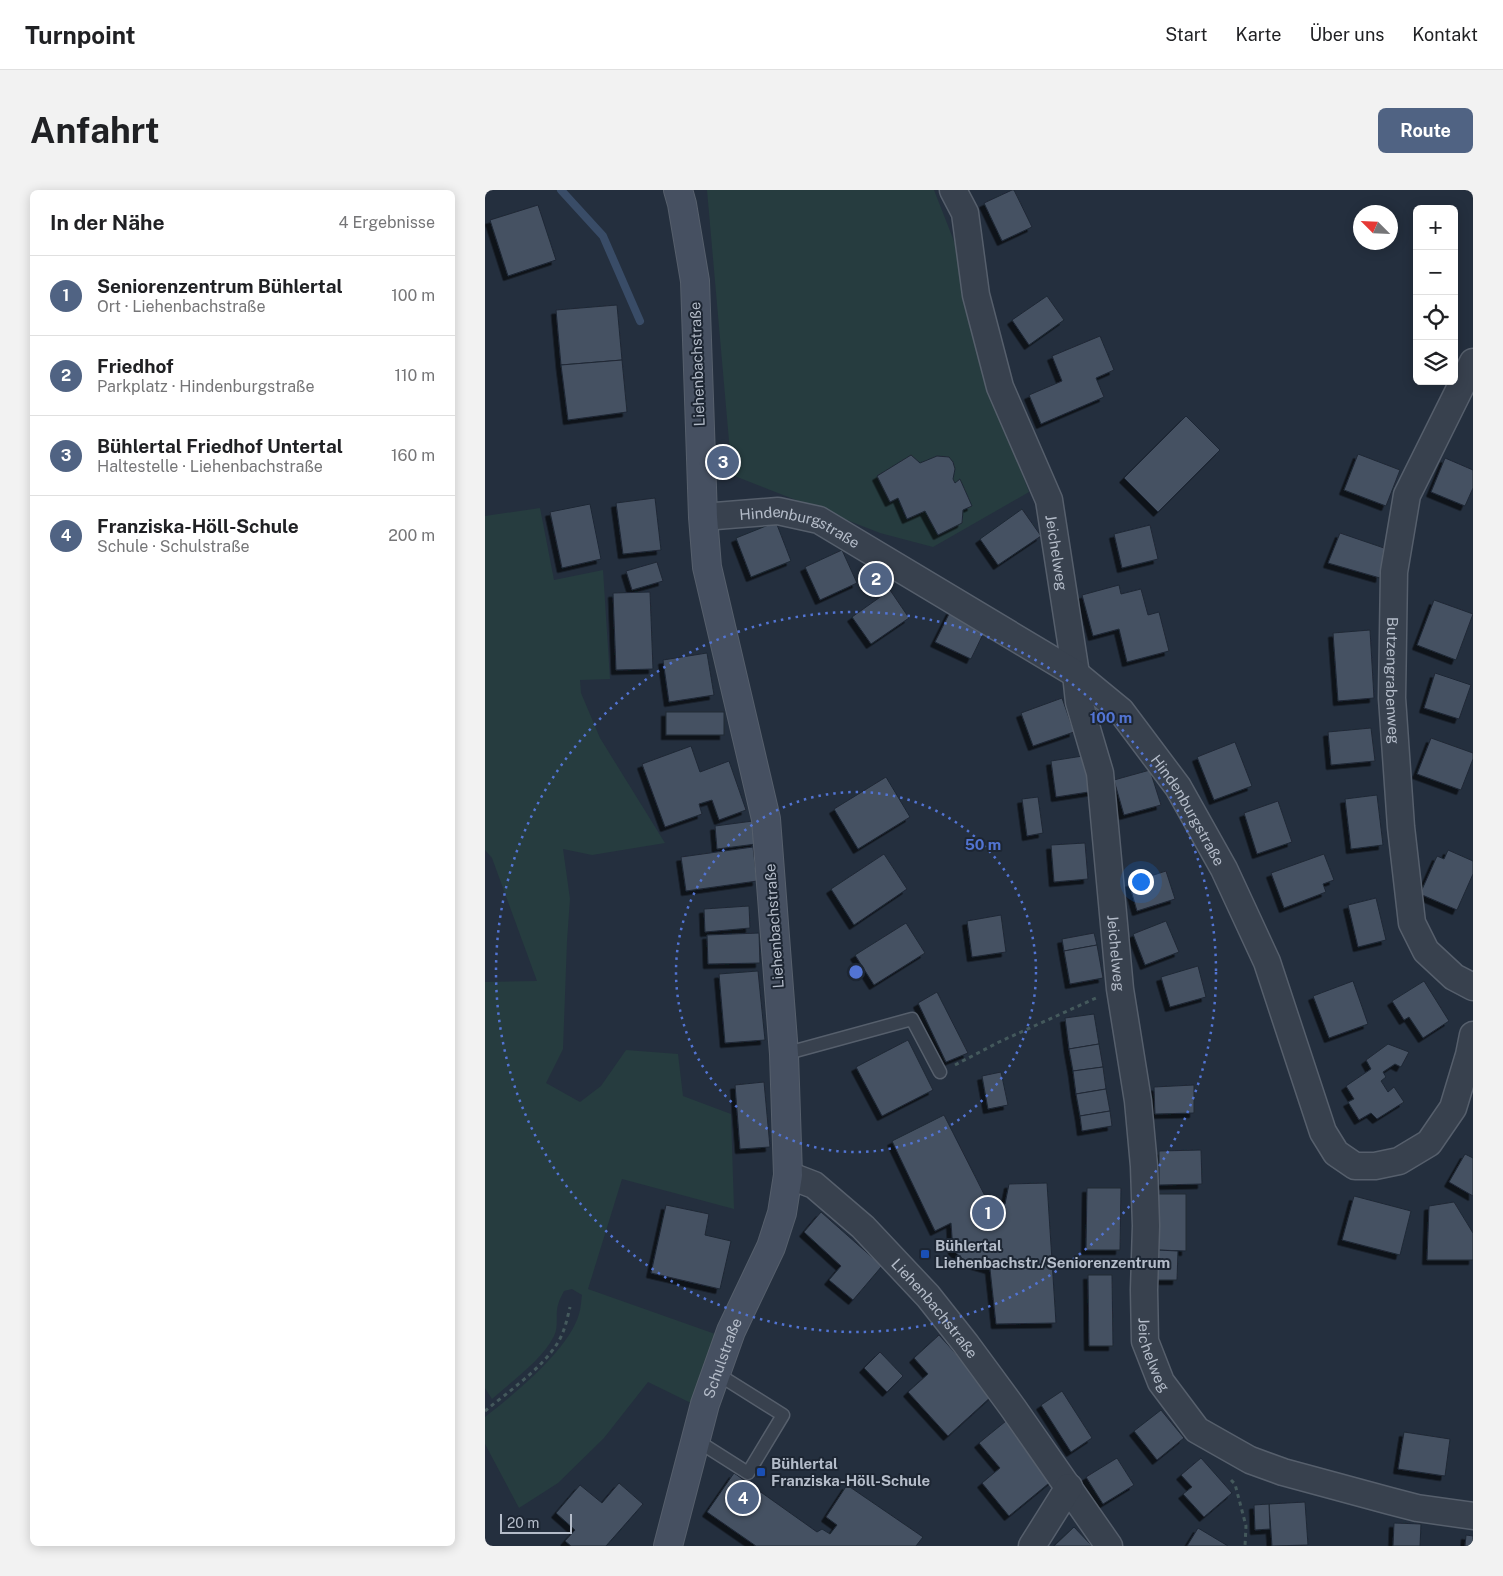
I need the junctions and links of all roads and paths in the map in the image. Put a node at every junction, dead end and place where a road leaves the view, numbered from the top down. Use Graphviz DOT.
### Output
graph roads {
  1 [pos="678,190"];
  2 [pos="953,190"];
  3 [pos="1473,362"];
  4 [pos="703,517"];
  5 [pos="1076,674"];
  6 [pos="1473,988"];
  7 [pos="1120,989"];
  8 [pos="1473,1035"];
  9 [pos="784,1054"];
  10 [pos="940,1072"];
  11 [pos="788,1175"];
  12 [pos="570,1307"];
  13 [pos="716,1373"];
  14 [pos="485,1411"];
  15 [pos="696,1440"];
  16 [pos="1229,1478"];
  17 [pos="1069,1487"];
  18 [pos="1473,1516"];
  19 [pos="668,1546"];
  20 [pos="1032,1546"];
  21 [pos="1109,1546"];
  22 [pos="1245,1546"];
  1 -- 4 [label="street, Liehenbachstraße"];
  2 -- 5 [label="street, Jeichelweg"];
  3 -- 6 [label="street, Butzengrabenweg"];
  4 -- 5 [label="street, Hindenburgstraße"];
  4 -- 9 [label="street, Liehenbachstraße"];
  5 -- 7 [label="street, Jeichelweg"];
  5 -- 8 [label="street, Hindenburgstraße"];
  7 -- 10 [label="path"];
  7 -- 18 [label="street, Jeichelweg"];
  9 -- 10 [label="lane"];
  9 -- 11 [label="street, Liehenbachstraße"];
  11 -- 13 [label="street, Schulstraße"];
  11 -- 17 [label="street, Liehenbachstraße"];
  12 -- 14 [label="path"];
  13 -- 15 [label="street, Schulstraße"];
  13 -- 15 [label="lane"];
  15 -- 19 [label="street, Schulstraße"];
  16 -- 22 [label="path"];
  17 -- 20 [label="street"];
  17 -- 21 [label="street, Liehenbachstraße"];
}
